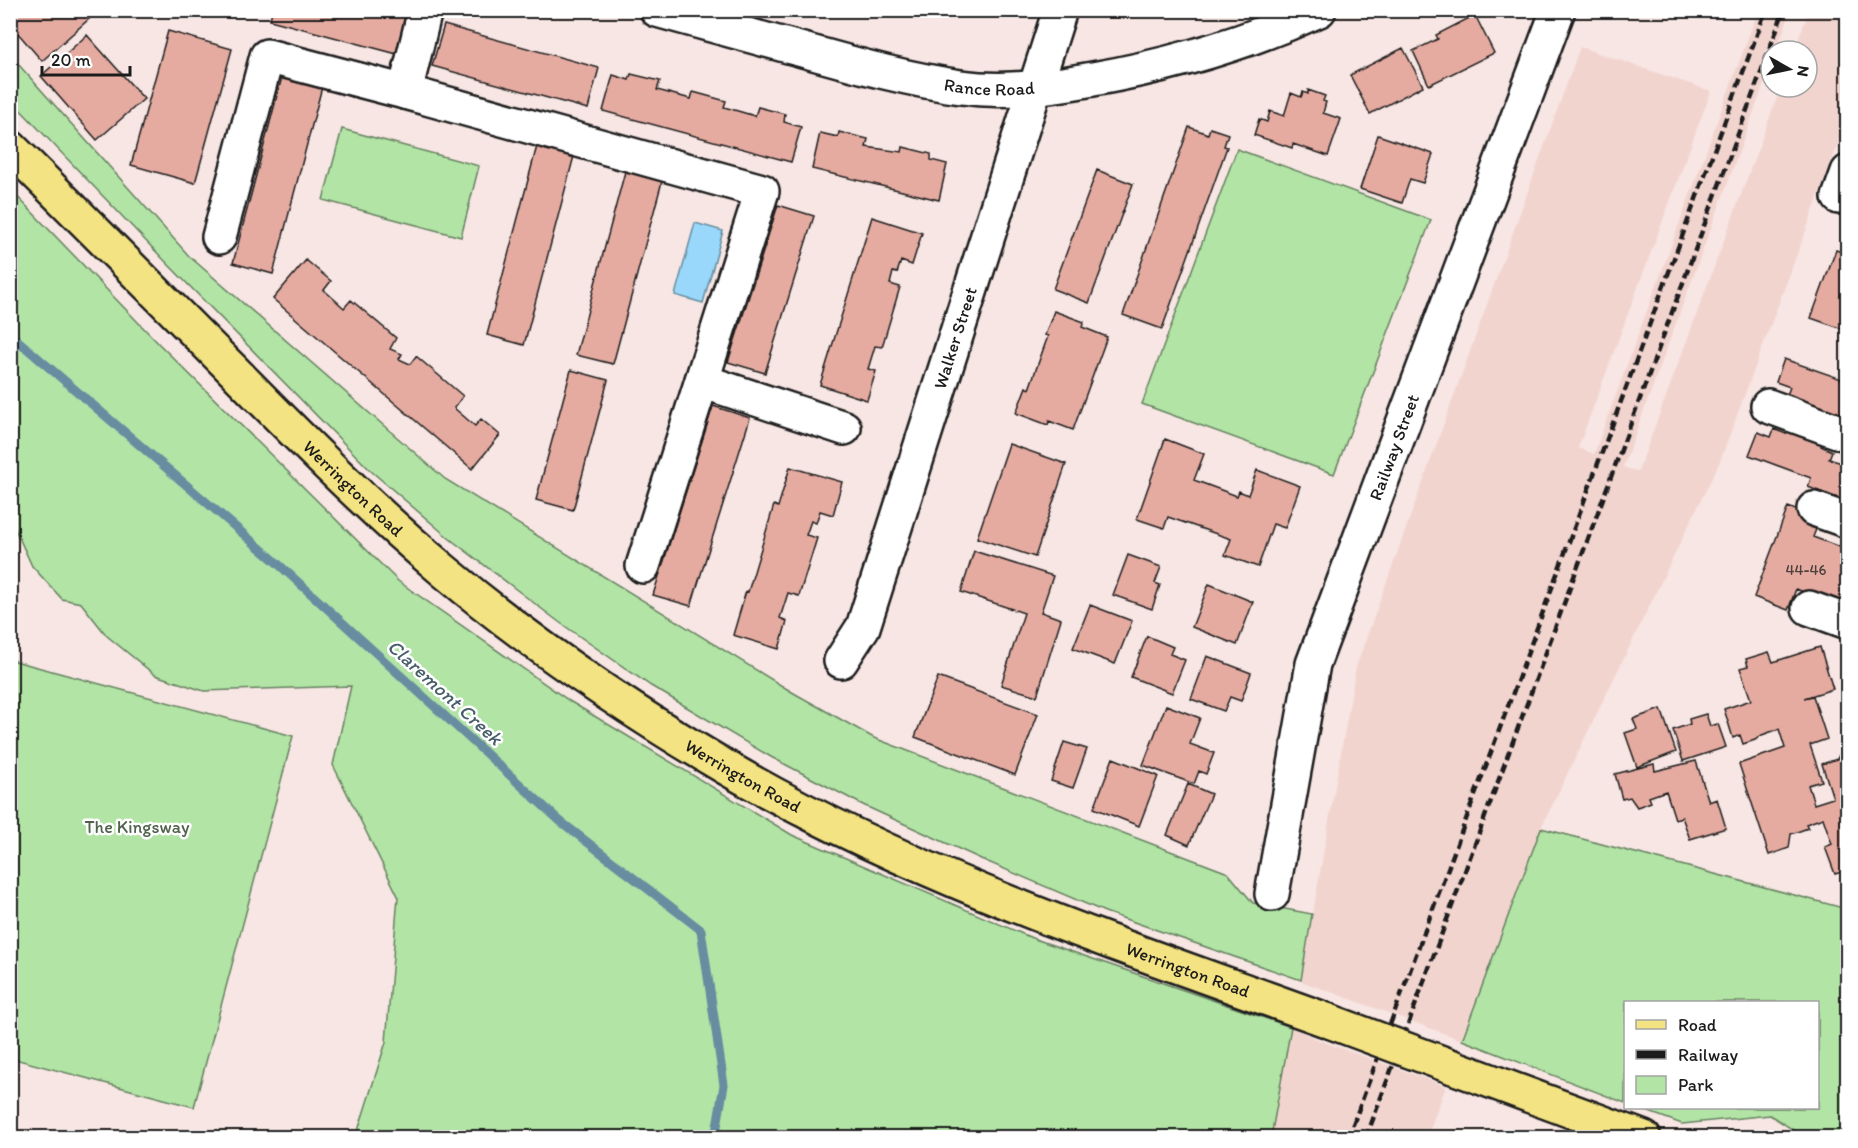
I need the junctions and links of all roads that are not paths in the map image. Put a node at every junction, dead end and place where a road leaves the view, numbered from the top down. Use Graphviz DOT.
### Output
graph roads {
  1 [pos="425,10"];
  2 [pos="657,10"];
  3 [pos="1060,10"];
  4 [pos="1318,10"];
  5 [pos="1558,10"];
  6 [pos="1035,88"];
  7 [pos="405,93"];
  8 [pos="10,147"];
  9 [pos="219,237"];
  10 [pos="702,381"];
  11 [pos="1768,406"];
  12 [pos="844,428"];
  13 [pos="1848,435"];
  14 [pos="1814,509"];
  15 [pos="1848,521"];
  16 [pos="643,566"];
  17 [pos="1809,608"];
  18 [pos="1848,622"];
  19 [pos="841,661"];
  20 [pos="1272,894"];
  21 [pos="1644,1137"];
  1 -- 7 [label="street"];
  2 -- 6 [label="street, Rance Road"];
  3 -- 6 [label="street, Walker Street"];
  4 -- 6 [label="street, Rance Road"];
  5 -- 20 [label="street, Railway Street"];
  6 -- 19 [label="street, Walker Street"];
  7 -- 9 [label="street"];
  7 -- 10 [label="street"];
  8 -- 21 [label="main road, Werrington Road, bridge"];
  10 -- 12 [label="street"];
  10 -- 16 [label="street"];
  11 -- 13 [label="street"];
  14 -- 15 [label="street"];
  17 -- 18 [label="street"];
}
